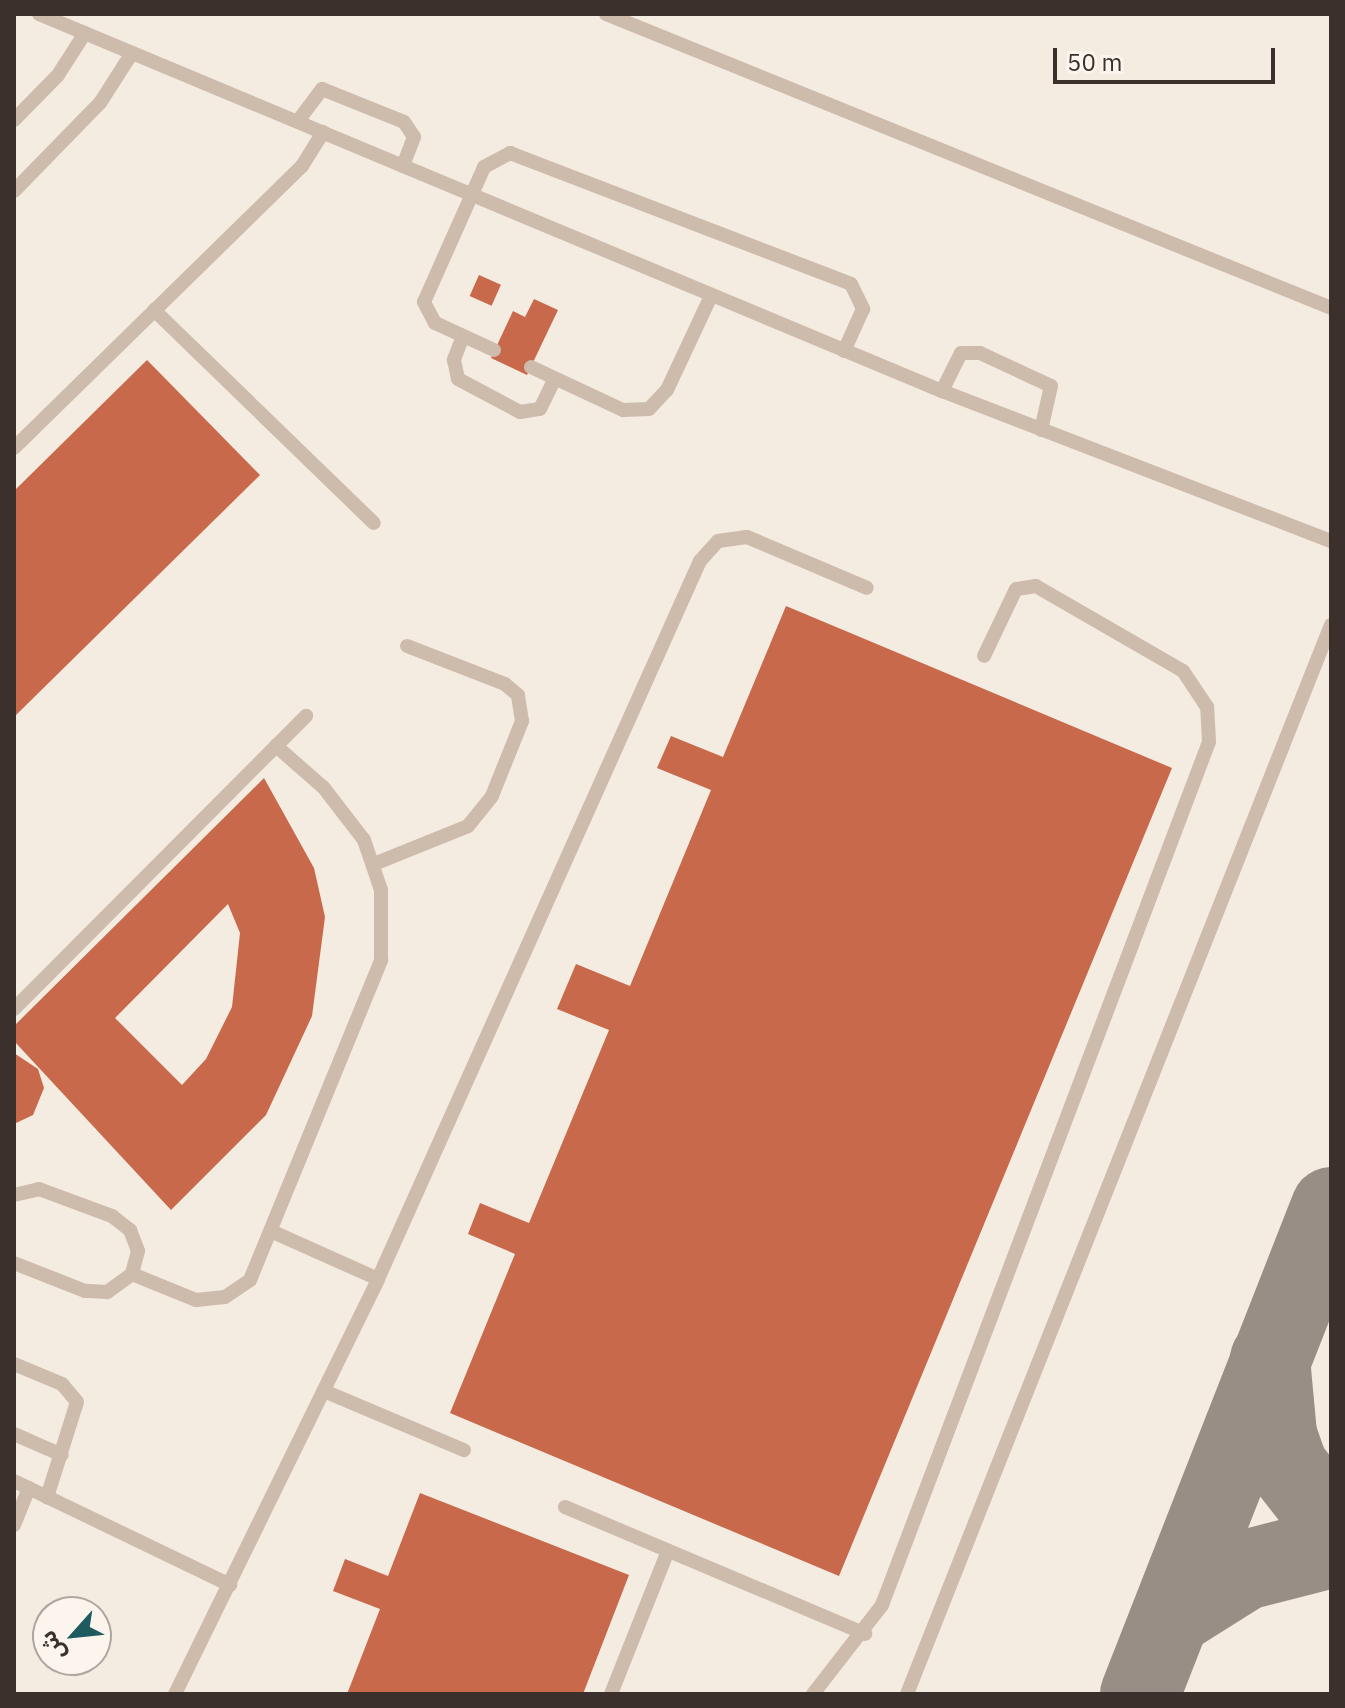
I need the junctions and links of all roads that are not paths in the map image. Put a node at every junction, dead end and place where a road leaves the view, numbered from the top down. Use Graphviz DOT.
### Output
graph roads {
  1 [pos="39,14"];
  2 [pos="606,14"];
  3 [pos="85,33"];
  4 [pos="132,53"];
  5 [pos="14,120"];
  6 [pos="298,121"];
  7 [pos="323,132"];
  8 [pos="403,166"];
  9 [pos="14,191"];
  10 [pos="471,195"];
  11 [pos="711,296"];
  12 [pos="1331,308"];
  13 [pos="154,310"];
  14 [pos="463,336"];
  15 [pos="494,350"];
  16 [pos="844,351"];
  17 [pos="531,367"];
  18 [pos="555,378"];
  19 [pos="942,391"];
  20 [pos="1041,430"];
  21 [pos="14,448"];
  22 [pos="374,523"];
  23 [pos="1331,541"];
  24 [pos="867,588"];
  25 [pos="1331,625"];
  26 [pos="407,646"];
  27 [pos="984,656"];
  28 [pos="306,716"];
  29 [pos="276,746"];
  30 [pos="374,864"];
  31 [pos="14,1009"];
  32 [pos="14,1195"];
  33 [pos="273,1232"];
  34 [pos="16,1265"];
  35 [pos="132,1274"];
  36 [pos="378,1279"];
  37 [pos="14,1364"];
  38 [pos="324,1391"];
  39 [pos="14,1434"];
  40 [pos="464,1450"];
  41 [pos="62,1455"];
  42 [pos="14,1481"];
  43 [pos="29,1488"];
  44 [pos="47,1497"];
  45 [pos="565,1507"];
  46 [pos="14,1525"];
  47 [pos="668,1551"];
  48 [pos="230,1585"];
  49 [pos="865,1634"];
  50 [pos="175,1694"];
  51 [pos="611,1694"];
  52 [pos="813,1694"];
  53 [pos="907,1694"];
  1 -- 3 [label="lane"];
  2 -- 12 [label="lane"];
  3 -- 4 [label="lane"];
  3 -- 5 [label="lane"];
  4 -- 6 [label="lane"];
  4 -- 9 [label="lane"];
  6 -- 7 [label="lane"];
  6 -- 8 [label="lane"];
  7 -- 8 [label="lane"];
  7 -- 13 [label="lane"];
  8 -- 10 [label="lane"];
  10 -- 11 [label="lane"];
  10 -- 14 [label="lane"];
  10 -- 16 [label="lane"];
  11 -- 16 [label="lane"];
  11 -- 18 [label="lane"];
  13 -- 21 [label="lane"];
  13 -- 22 [label="lane"];
  14 -- 15 [label="lane"];
  14 -- 18 [label="lane"];
  16 -- 19 [label="lane"];
  17 -- 18 [label="lane"];
  19 -- 20 [label="lane"];
  19 -- 20 [label="lane"];
  20 -- 23 [label="lane"];
  24 -- 36 [label="lane"];
  25 -- 53 [label="lane"];
  26 -- 30 [label="lane"];
  27 -- 49 [label="lane"];
  28 -- 29 [label="lane"];
  29 -- 30 [label="lane"];
  29 -- 31 [label="lane"];
  30 -- 33 [label="lane"];
  32 -- 35 [label="lane"];
  33 -- 35 [label="lane"];
  33 -- 36 [label="lane"];
  34 -- 35 [label="lane"];
  36 -- 38 [label="lane"];
  37 -- 41 [label="lane"];
  38 -- 40 [label="lane"];
  38 -- 48 [label="lane"];
  39 -- 41 [label="lane"];
  41 -- 44 [label="lane"];
  42 -- 43 [label="lane"];
  43 -- 44 [label="lane"];
  43 -- 46 [label="lane"];
  44 -- 48 [label="lane"];
  45 -- 47 [label="lane"];
  47 -- 49 [label="lane"];
  47 -- 51 [label="lane"];
  48 -- 50 [label="lane"];
  49 -- 52 [label="lane"];
}
